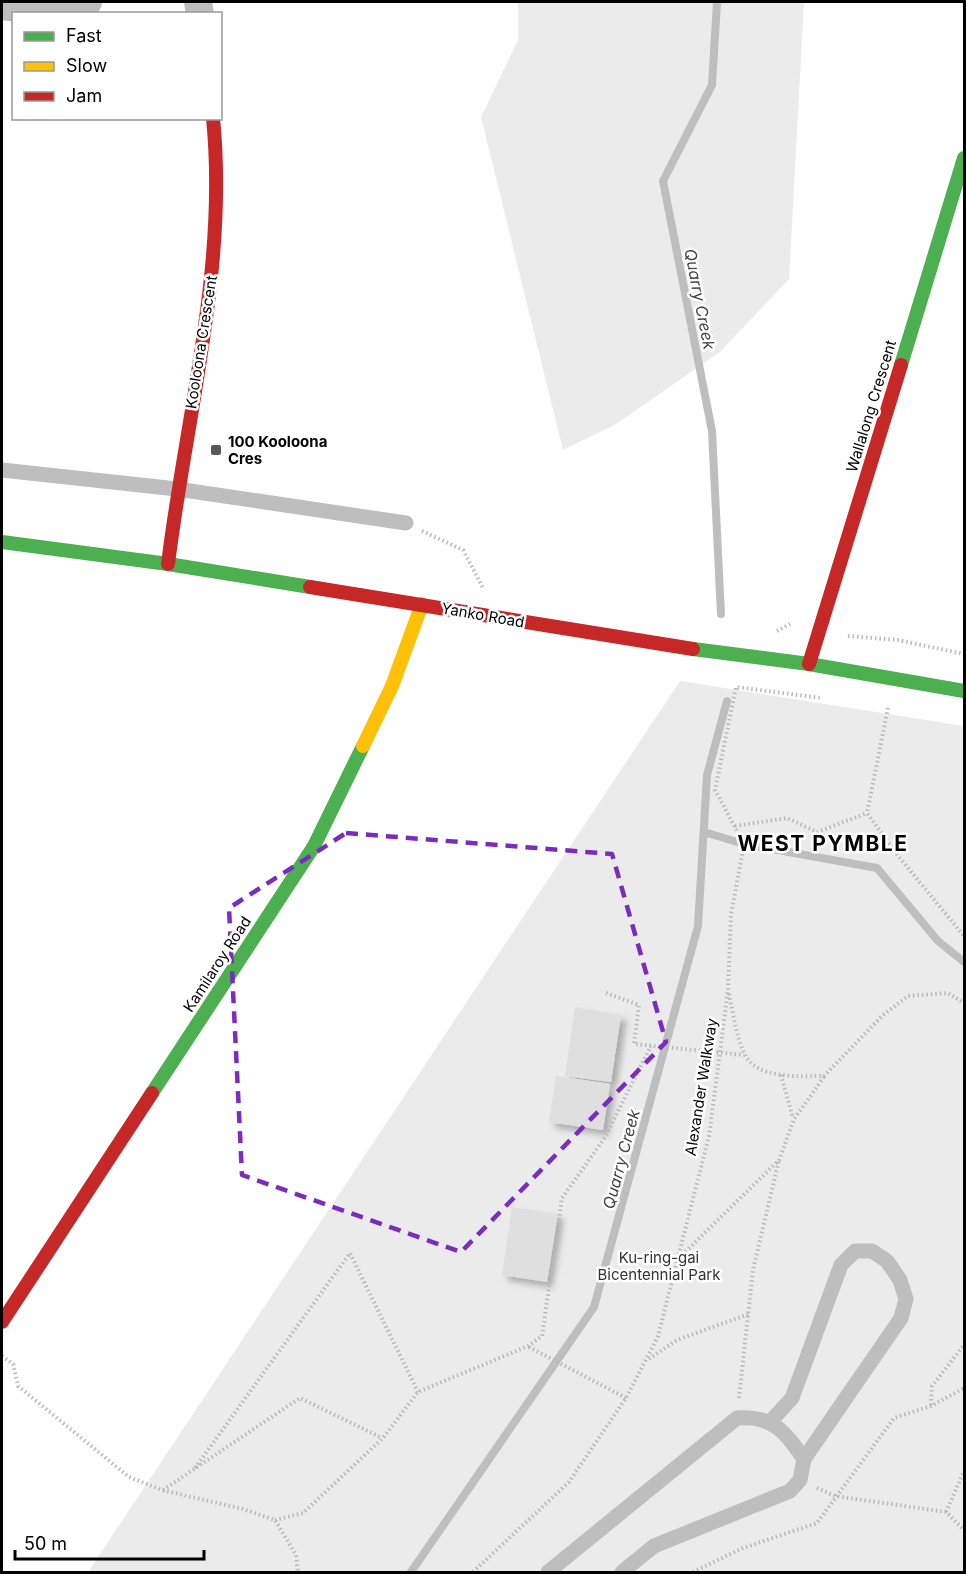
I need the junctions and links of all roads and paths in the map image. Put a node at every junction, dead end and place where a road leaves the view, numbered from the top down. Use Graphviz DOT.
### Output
graph roads {
  1 [pos="88,2"];
  2 [pos="2,6"];
  3 [pos="213,120"];
  4 [pos="964,158"];
  5 [pos="2,470"];
  6 [pos="177,489"];
  7 [pos="405,523"];
  8 [pos="2,542"];
  9 [pos="168,564"];
  10 [pos="485,591"];
  11 [pos="422,604"];
  12 [pos="790,624"];
  13 [pos="774,632"];
  14 [pos="848,636"];
  15 [pos="964,654"];
  16 [pos="809,664"];
  17 [pos="964,691"];
  18 [pos="830,699"];
  19 [pos="876,705"];
  20 [pos="867,813"];
  21 [pos="735,826"];
  22 [pos="964,936"];
  23 [pos="728,990"];
  24 [pos="606,993"];
  25 [pos="964,1003"];
  26 [pos="652,1046"];
  27 [pos="719,1053"];
  28 [pos="744,1055"];
  29 [pos="781,1075"];
  30 [pos="824,1076"];
  31 [pos="794,1119"];
  32 [pos="779,1160"];
  33 [pos="678,1260"];
  34 [pos="749,1314"];
  35 [pos="2,1322"];
  36 [pos="964,1345"];
  37 [pos="528,1346"];
  38 [pos="2,1356"];
  39 [pos="647,1361"];
  40 [pos="964,1388"];
  41 [pos="418,1392"];
  42 [pos="626,1398"];
  43 [pos="931,1406"];
  44 [pos="737,1418"];
  45 [pos="770,1422"];
  46 [pos="382,1438"];
  47 [pos="804,1459"];
  48 [pos="195,1468"];
  49 [pos="964,1471"];
  50 [pos="800,1480"];
  51 [pos="162,1490"];
  52 [pos="835,1496"];
  53 [pos="946,1512"];
  54 [pos="275,1520"];
  55 [pos="964,1530"];
  56 [pos="298,1572"];
  57 [pos="473,1572"];
  58 [pos="548,1572"];
  59 [pos="622,1572"];
  60 [pos="693,1572"];
  1 -- 2 [label="street"];
  3 -- 6 [label="street, Kooloona Crescent"];
  4 -- 16 [label="street, Wallalong Crescent"];
  5 -- 6 [label="lane"];
  6 -- 7 [label="lane"];
  6 -- 9 [label="street, Kooloona Crescent"];
  7 -- 10 [label="path"];
  8 -- 9 [label="street, Yanko Road"];
  9 -- 11 [label="street, Yanko Road"];
  11 -- 16 [label="street, Yanko Road"];
  11 -- 35 [label="street, Kamilaroy Road"];
  12 -- 13 [label="path"];
  14 -- 15 [label="path"];
  16 -- 17 [label="street, Yanko Road"];
  18 -- 21 [label="path, Alexander Walkway"];
  19 -- 20 [label="path"];
  20 -- 21 [label="path"];
  20 -- 22 [label="path"];
  21 -- 23 [label="path, Alexander Walkway"];
  23 -- 27 [label="path, Alexander Walkway"];
  23 -- 28 [label="path"];
  24 -- 26 [label="path"];
  25 -- 30 [label="path"];
  26 -- 27 [label="path"];
  26 -- 37 [label="path"];
  27 -- 28 [label="path"];
  27 -- 33 [label="path, Alexander Walkway"];
  28 -- 29 [label="path"];
  29 -- 30 [label="path"];
  29 -- 31 [label="path"];
  30 -- 31 [label="path"];
  31 -- 32 [label="path"];
  32 -- 33 [label="path"];
  32 -- 34 [label="path"];
  33 -- 39 [label="path, Alexander Walkway"];
  34 -- 39 [label="path"];
  34 -- 44 [label="path"];
  36 -- 43 [label="path"];
  37 -- 41 [label="path"];
  37 -- 42 [label="path"];
  38 -- 51 [label="path"];
  39 -- 42 [label="path, Alexander Walkway"];
  40 -- 43 [label="path"];
  41 -- 46 [label="path"];
  41 -- 48 [label="path"];
  42 -- 57 [label="path, Alexander Walkway"];
  43 -- 52 [label="path"];
  44 -- 45 [label="lane"];
  44 -- 58 [label="lane"];
  45 -- 47 [label="lane"];
  45 -- 47 [label="lane"];
  46 -- 48 [label="path"];
  46 -- 54 [label="path"];
  47 -- 50 [label="lane"];
  48 -- 51 [label="path"];
  49 -- 53 [label="path"];
  50 -- 52 [label="path"];
  50 -- 59 [label="lane"];
  51 -- 54 [label="path"];
  52 -- 53 [label="path"];
  52 -- 60 [label="path"];
  53 -- 55 [label="path"];
  54 -- 56 [label="path"];
}
